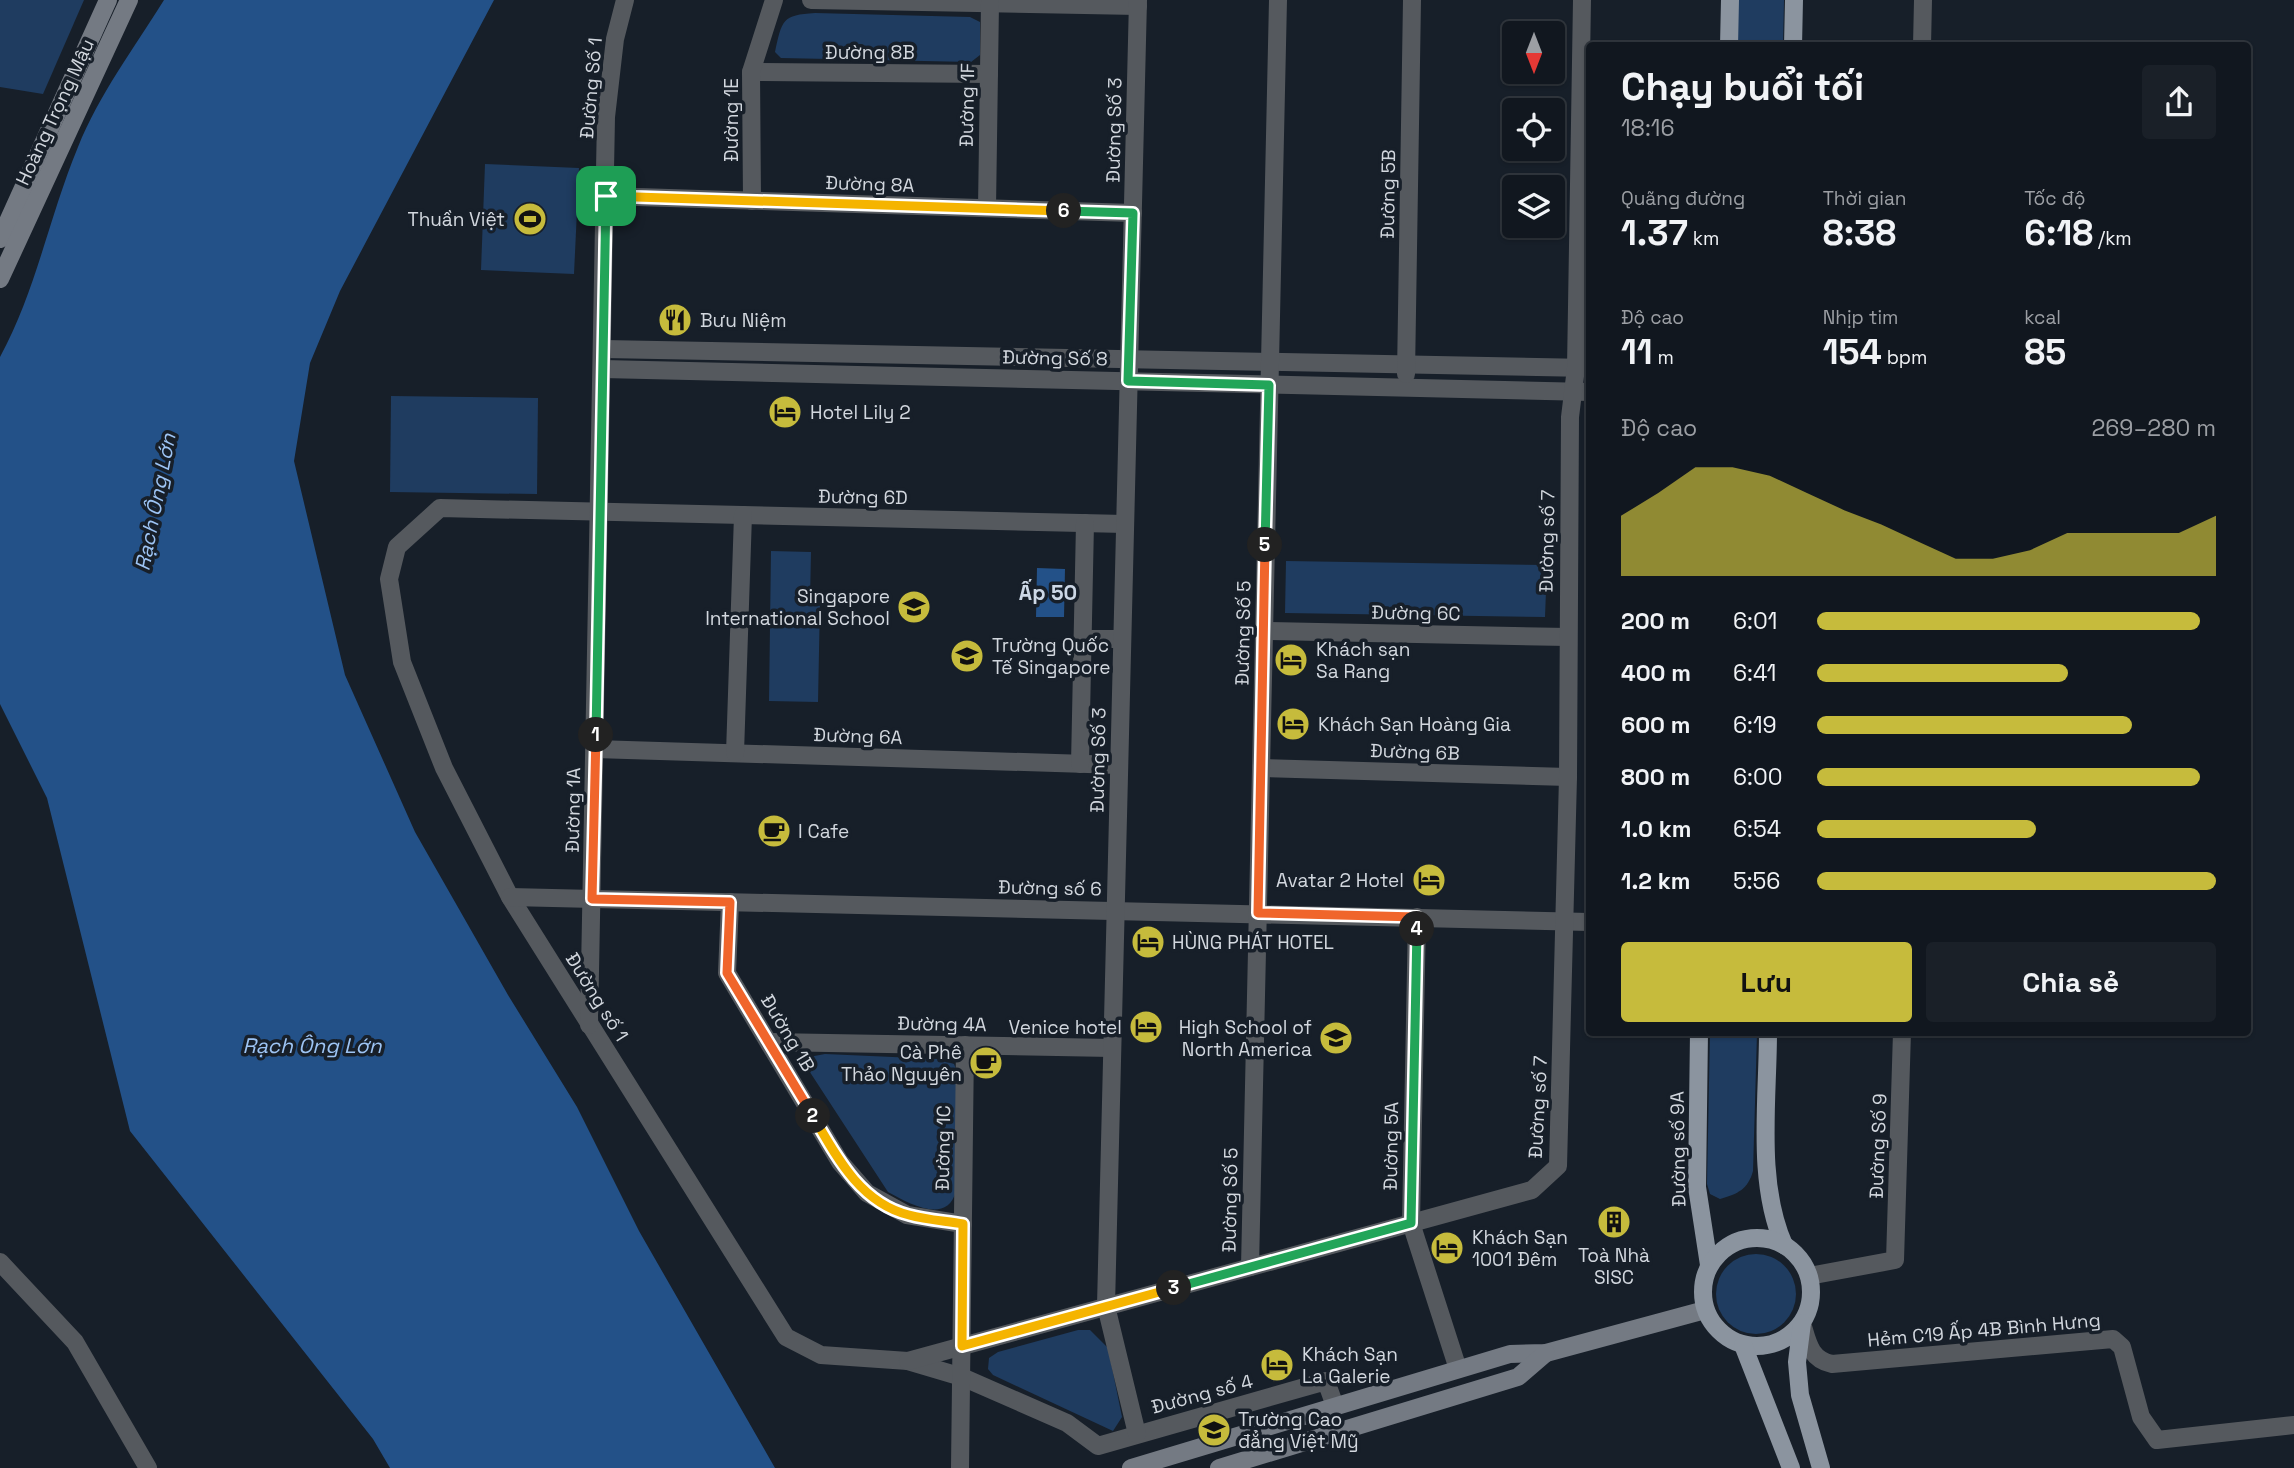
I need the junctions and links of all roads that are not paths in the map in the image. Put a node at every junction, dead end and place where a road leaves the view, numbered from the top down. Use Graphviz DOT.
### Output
graph roads {
  1 [pos="108,0"];
  2 [pos="129,0"];
  3 [pos="625,0"];
  4 [pos="774,0"];
  5 [pos="811,0"];
  6 [pos="1278,0"];
  7 [pos="1412,0"];
  8 [pos="1582,0"];
  9 [pos="1730,0"];
  10 [pos="1794,0"];
  11 [pos="1923,0"];
  12 [pos="990,3"];
  13 [pos="1138,3"];
  14 [pos="1729,42"];
  15 [pos="1793,42"];
  16 [pos="1922,42"];
  17 [pos="751,72"];
  18 [pos="989,74"];
  19 [pos="606,196"];
  20 [pos="752,201"];
  21 [pos="987,208"];
  22 [pos="1133,213"];
  23 [pos="0,239"];
  24 [pos="0,279"];
  25 [pos="604,349"];
  26 [pos="1129,359"];
  27 [pos="1270,362"];
  28 [pos="1406,365"];
  29 [pos="1582,368"];
  30 [pos="603,369"];
  31 [pos="1128,381"];
  32 [pos="1269,385"];
  33 [pos="1405,388"];
  34 [pos="1581,392"];
  35 [pos="600,512"];
  36 [pos="743,515"];
  37 [pos="1085,523"];
  38 [pos="1125,524"];
  39 [pos="1264,631"];
  40 [pos="1568,637"];
  41 [pos="1083,639"];
  42 [pos="1122,639"];
  43 [pos="595,749"];
  44 [pos="735,753"];
  45 [pos="1080,764"];
  46 [pos="1119,765"];
  47 [pos="1261,768"];
  48 [pos="1568,777"];
  49 [pos="510,897"];
  50 [pos="592,899"];
  51 [pos="730,902"];
  52 [pos="1116,910"];
  53 [pos="1258,913"];
  54 [pos="1417,917"];
  55 [pos="1565,922"];
  56 [pos="1586,922"];
  57 [pos="589,1026"];
  58 [pos="1699,1036"];
  59 [pos="1768,1036"];
  60 [pos="1902,1036"];
  61 [pos="770,1042"];
  62 [pos="965,1045"];
  63 [pos="1112,1048"];
  64 [pos="1411,1223"];
  65 [pos="963,1224"];
  66 [pos="1784,1245"];
  67 [pos="0,1262"];
  68 [pos="1710,1265"];
  69 [pos="1250,1267"];
  70 [pos="1809,1276"];
  71 [pos="1106,1306"];
  72 [pos="1705,1310"];
  73 [pos="1802,1323"];
  74 [pos="1743,1345"];
  75 [pos="962,1346"];
  76 [pos="1546,1353"];
  77 [pos="908,1361"];
  78 [pos="1458,1369"];
  79 [pos="961,1377"];
  80 [pos="1335,1406"];
  81 [pos="2294,1425"];
  82 [pos="1137,1434"];
  83 [pos="1098,1446"];
  84 [pos="148,1468"];
  85 [pos="960,1468"];
  86 [pos="1131,1468"];
  87 [pos="1219,1468"];
  88 [pos="1791,1468"];
  89 [pos="1821,1468"];
  1 -- 23 [label="main road, Hoàng Trọng Mậu"];
  2 -- 24 [label="main road, Hoàng Trọng Mậu"];
  3 -- 19 [label="street, Đường Số 1"];
  4 -- 17 [label="street, Đường 1E"];
  5 -- 12 [label="street"];
  6 -- 27 [label="street, Đường Số 5"];
  7 -- 28 [label="street, Đường 5B"];
  8 -- 29 [label="street"];
  9 -- 14 [label="main road"];
  10 -- 15 [label="main road"];
  11 -- 16 [label="street"];
  12 -- 13 [label="street"];
  12 -- 18 [label="street, Đường 1F"];
  13 -- 22 [label="street, Đường Số 3"];
  17 -- 18 [label="street, Đường 8B"];
  17 -- 20 [label="street, Đường 1E"];
  18 -- 21 [label="street, Đường 1F"];
  19 -- 20 [label="street, Đường 8A"];
  19 -- 25 [label="street, Đường Số 1"];
  20 -- 21 [label="street, Đường 8A"];
  21 -- 22 [label="street, Đường 8A"];
  22 -- 26 [label="street, Đường Số 3"];
  25 -- 26 [label="street, Đường Số 8"];
  25 -- 30 [label="street, Đường Số 1"];
  26 -- 27 [label="street, Đường Số 8"];
  26 -- 31 [label="street, Đường Số 3"];
  27 -- 28 [label="street, Đường Số 8"];
  27 -- 32 [label="street, Đường Số 5"];
  28 -- 29 [label="street, Đường Số 8"];
  28 -- 33 [label="street, Đường 5B"];
  29 -- 34 [label="street, Đường số 7"];
  30 -- 31 [label="street, Đường Số 8"];
  30 -- 35 [label="street"];
  31 -- 32 [label="street, Đường Số 8"];
  31 -- 38 [label="street, Đường Số 3"];
  32 -- 33 [label="street, Đường Số 8"];
  32 -- 39 [label="street, Đường Số 5"];
  33 -- 34 [label="street, Đường Số 8"];
  34 -- 40 [label="street, Đường số 7"];
  35 -- 36 [label="street, Đường 6D"];
  35 -- 43 [label="street, Đường 1A"];
  35 -- 49 [label="street, Đường số 1"];
  36 -- 37 [label="street, Đường 6D"];
  36 -- 44 [label="street"];
  37 -- 38 [label="street, Đường 6D"];
  37 -- 41 [label="street"];
  38 -- 42 [label="street, Đường Số 3"];
  39 -- 40 [label="street, Đường 6C"];
  39 -- 47 [label="street, Đường Số 5"];
  40 -- 48 [label="street, Đường số 7"];
  41 -- 42 [label="street"];
  41 -- 45 [label="street"];
  42 -- 46 [label="street, Đường Số 3"];
  43 -- 44 [label="street, Đường 6A"];
  43 -- 50 [label="street, Đường 1A"];
  44 -- 45 [label="street, Đường 6A"];
  45 -- 46 [label="street, Đường 6A"];
  46 -- 52 [label="street, Đường Số 3"];
  47 -- 48 [label="street, Đường 6B"];
  47 -- 53 [label="street, Đường Số 5"];
  48 -- 55 [label="street, Đường số 7"];
  49 -- 50 [label="street, Đường số 6"];
  49 -- 57 [label="street, Đường số 1"];
  50 -- 51 [label="street, Đường số 6"];
  50 -- 57 [label="street, Đường 1A"];
  51 -- 52 [label="street, Đường số 6"];
  51 -- 61 [label="street, Đường 1B"];
  52 -- 53 [label="street, Đường số 6"];
  52 -- 63 [label="street, Đường Số 3"];
  53 -- 54 [label="street, Đường số 6"];
  53 -- 69 [label="street, Đường Số 5"];
  54 -- 55 [label="street, Đường số 6"];
  54 -- 64 [label="street, Đường 5A"];
  55 -- 56 [label="street, Đường số 6"];
  55 -- 64 [label="street, Đường số 7"];
  57 -- 77 [label="street, Đường số 1"];
  58 -- 68 [label="main road, Đường số 9A"];
  59 -- 66 [label="main road"];
  60 -- 70 [label="street, Đường Số 9"];
  61 -- 62 [label="street, Đường 4A"];
  61 -- 65 [label="street, Đường 1B"];
  62 -- 63 [label="street, Đường 4A"];
  62 -- 65 [label="street, Đường 1C"];
  63 -- 71 [label="street, Đường Số 3"];
  64 -- 69 [label="street, Đường số 7"];
  64 -- 78 [label="street, Đường 5A"];
  65 -- 75 [label="street, Đường 1C"];
  66 -- 68 [label="main road"];
  66 -- 70 [label="main road"];
  67 -- 84 [label="street"];
  68 -- 72 [label="main road"];
  69 -- 71 [label="street, Đường số 7"];
  70 -- 73 [label="main road"];
  71 -- 75 [label="street, Đường số 7"];
  71 -- 82 [label="street, Đường Số 3"];
  72 -- 74 [label="main road"];
  72 -- 76 [label="main road"];
  73 -- 74 [label="main road"];
  73 -- 81 [label="street, Hẻm C19 Ấp 4B Bình Hưng"];
  73 -- 89 [label="main road"];
  74 -- 88 [label="main road"];
  75 -- 77 [label="street, Đường số 7"];
  75 -- 79 [label="street, Đường 1C"];
  76 -- 78 [label="main road"];
  76 -- 87 [label="main road"];
  77 -- 79 [label="street, Đường số 1"];
  78 -- 80 [label="main road"];
  79 -- 83 [label="street, Đường số 1"];
  79 -- 85 [label="street, Đường 1C"];
  80 -- 82 [label="street, Đường số 4"];
  80 -- 86 [label="main road"];
  82 -- 83 [label="street, Đường số 4"];
}
